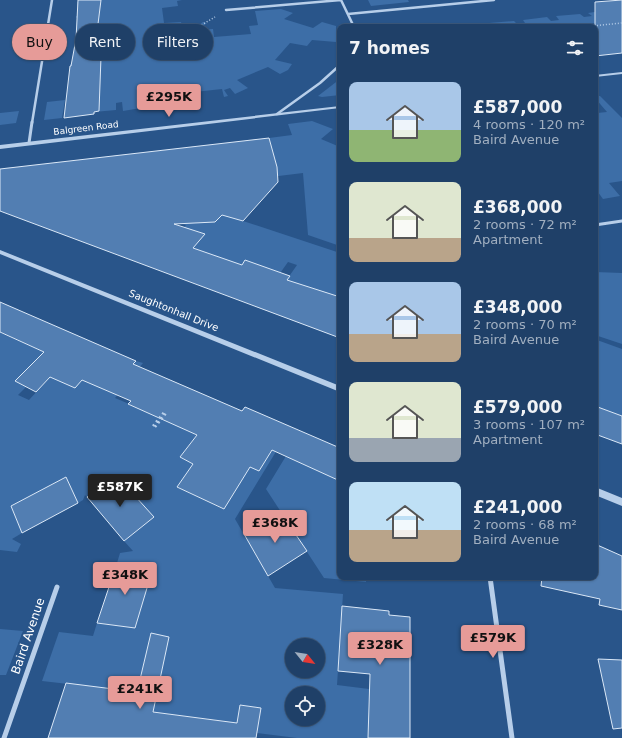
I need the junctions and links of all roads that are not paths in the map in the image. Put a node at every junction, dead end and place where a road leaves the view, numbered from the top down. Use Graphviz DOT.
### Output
graph roads {
  1 [pos="52,0"];
  2 [pos="341,0"];
  3 [pos="494,0"];
  4 [pos="226,10"];
  5 [pos="348,14"];
  6 [pos="353,24"];
  7 [pos="337,68"];
  8 [pos="622,73"];
  9 [pos="598,76"];
  10 [pos="337,107"];
  11 [pos="277,114"];
  12 [pos="28,143"];
  13 [pos="0,147"];
  14 [pos="622,221"];
  15 [pos="598,225"];
  16 [pos="0,252"];
  17 [pos="337,388"];
  18 [pos="598,492"];
  19 [pos="622,502"];
  20 [pos="490,580"];
  21 [pos="57,587"];
  22 [pos="4,738"];
  23 [pos="512,738"];
  1 -- 12 [label="street"];
  2 -- 4 [label="street"];
  2 -- 5 [label="street"];
  3 -- 5 [label="street"];
  5 -- 6 [label="street"];
  7 -- 11 [label="street"];
  8 -- 9 [label="street"];
  10 -- 11 [label="street, Balgreen Road"];
  11 -- 12 [label="street, Balgreen Road"];
  12 -- 13 [label="street, Balgreen Road"];
  14 -- 15 [label="street"];
  16 -- 17 [label="street, Saughtonhall Drive"];
  18 -- 19 [label="street"];
  20 -- 23 [label="street"];
  21 -- 22 [label="street, Baird Avenue"];
}
